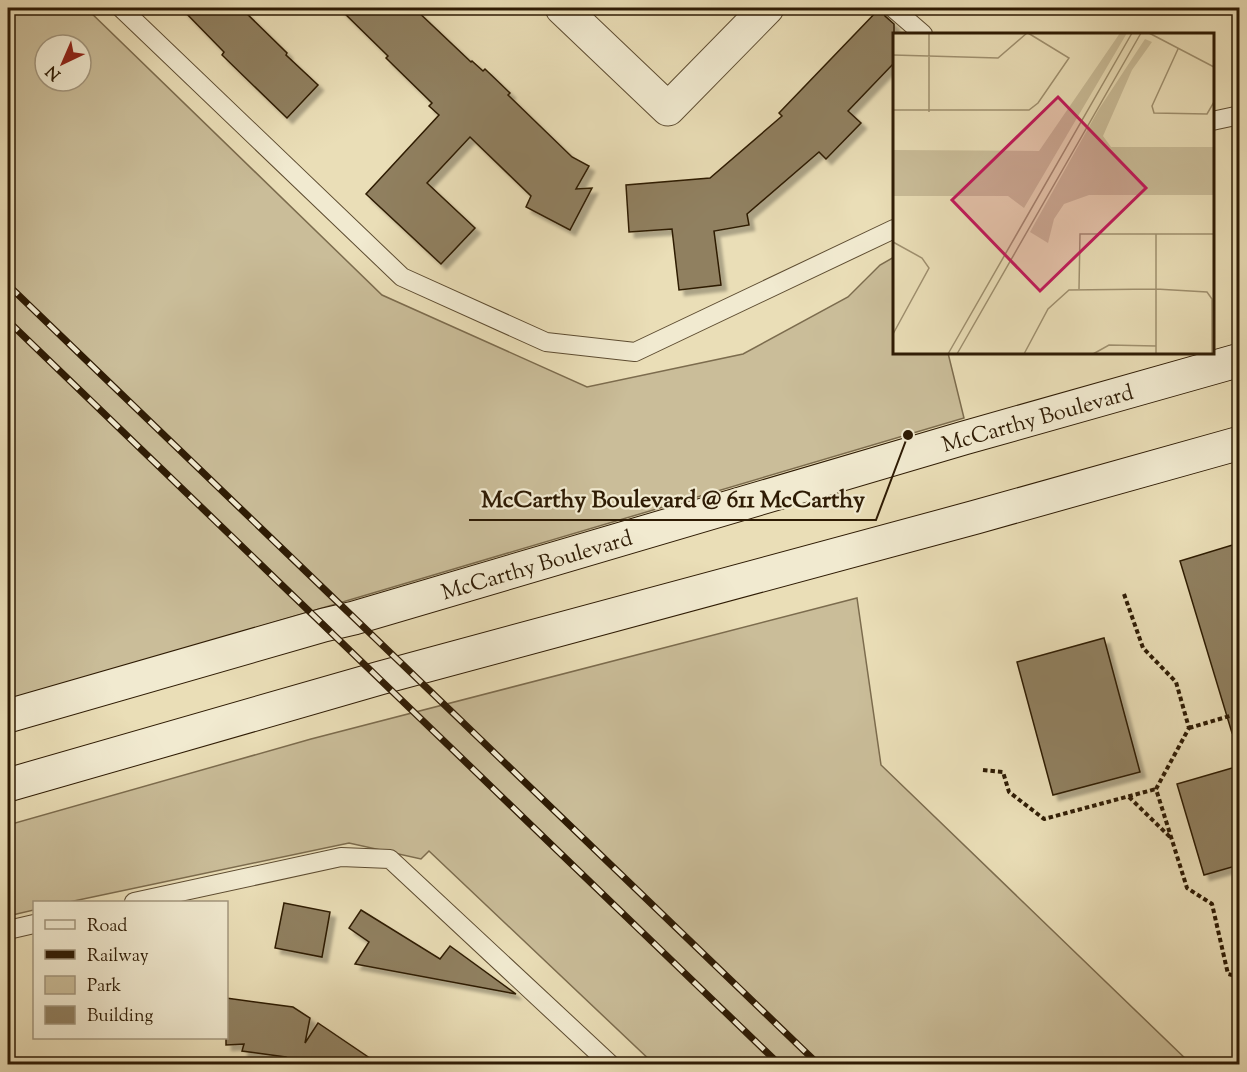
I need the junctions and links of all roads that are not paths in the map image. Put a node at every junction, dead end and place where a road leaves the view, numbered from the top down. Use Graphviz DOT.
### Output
graph roads {
  1 [pos="121,8"];
  2 [pos="562,8"];
  3 [pos="767,8"];
  4 [pos="892,8"];
  5 [pos="922,33"];
  6 [pos="1239,115"];
  7 [pos="1214,121"];
  8 [pos="893,229"];
  9 [pos="1239,360"];
  10 [pos="1239,443"];
  11 [pos="8,716"];
  12 [pos="8,785"];
  13 [pos="143,901"];
  14 [pos="33,924"];
  15 [pos="8,930"];
  16 [pos="610,1065"];
  1 -- 8 [label="lane"];
  2 -- 3 [label="main road"];
  4 -- 5 [label="lane"];
  6 -- 7 [label="lane"];
  9 -- 11 [label="main road, McCarthy Boulevard"];
  10 -- 12 [label="main road"];
  13 -- 16 [label="lane"];
  14 -- 15 [label="lane"];
}
